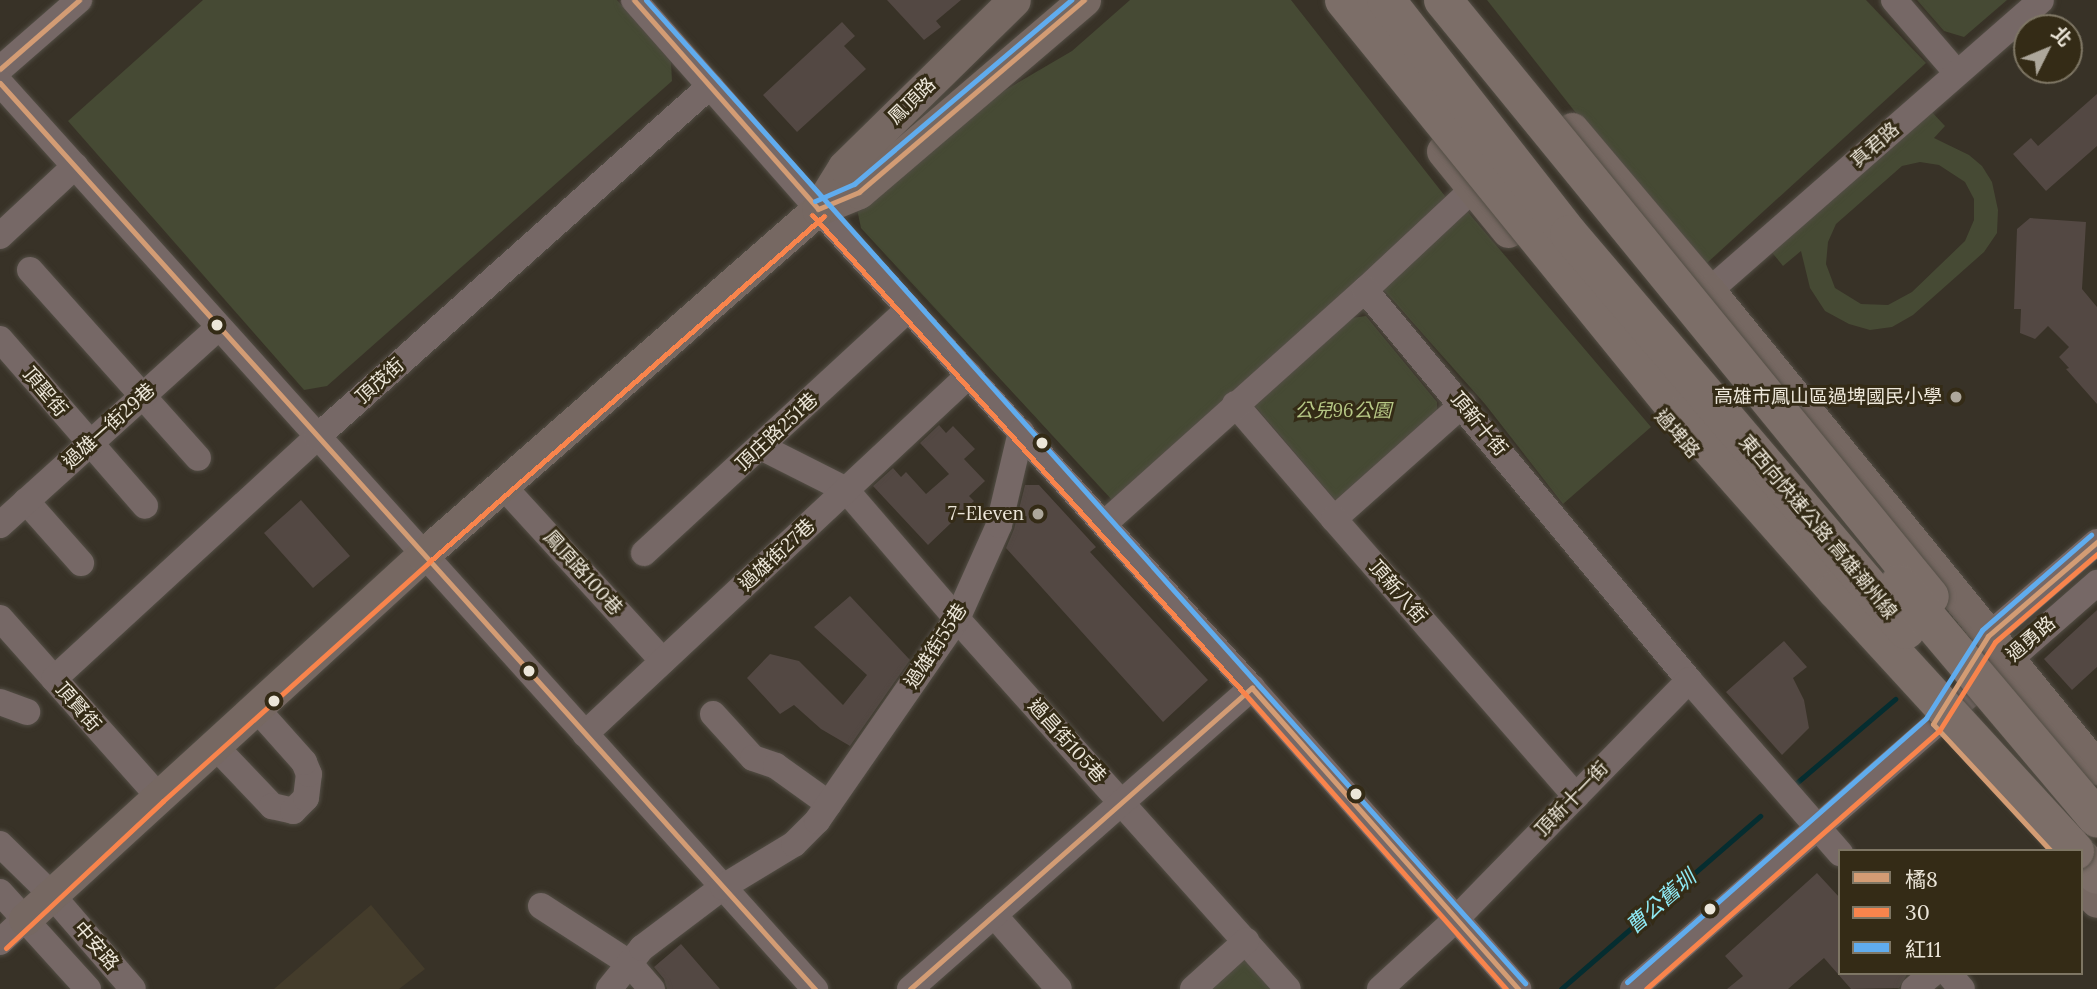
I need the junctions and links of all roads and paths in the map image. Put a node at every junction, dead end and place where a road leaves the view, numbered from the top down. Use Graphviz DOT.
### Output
graph roads {
  1 [pos="79,0"];
  2 [pos="634,0"];
  3 [pos="1014,0"];
  4 [pos="1084,0"];
  5 [pos="1325,0"];
  6 [pos="1344,0"];
  7 [pos="1386,0"];
  8 [pos="1418,0"];
  9 [pos="1443,0"];
  10 [pos="1465,0"];
  11 [pos="1894,0"];
  12 [pos="2041,0"];
  13 [pos="0,69"];
  14 [pos="1957,74"];
  15 [pos="0,83"];
  16 [pos="710,86"];
  17 [pos="75,166"];
  18 [pos="1472,189"];
  19 [pos="818,209"];
  20 [pos="0,236"];
  21 [pos="30,270"];
  22 [pos="1365,290"];
  23 [pos="1709,291"];
  24 [pos="908,309"];
  25 [pos="219,327"];
  26 [pos="0,339"];
  27 [pos="968,375"];
  28 [pos="143,396"];
  29 [pos="1236,404"];
  30 [pos="1463,404"];
  31 [pos="1021,432"];
  32 [pos="317,437"];
  33 [pos="90,444"];
  34 [pos="761,447"];
  35 [pos="198,458"];
  36 [pos="503,486"];
  37 [pos="846,490"];
  38 [pos="26,501"];
  39 [pos="145,506"];
  40 [pos="1334,519"];
  41 [pos="1104,524"];
  42 [pos="0,525"];
  43 [pos="2097,542"];
  44 [pos="644,553"];
  45 [pos="423,555"];
  46 [pos="81,563"];
  47 [pos="2097,583"];
  48 [pos="0,618"];
  49 [pos="957,620"];
  50 [pos="1998,648"];
  51 [pos="663,661"];
  52 [pos="54,679"];
  53 [pos="1689,680"];
  54 [pos="1252,688"];
  55 [pos="0,702"];
  56 [pos="255,707"];
  57 [pos="27,712"];
  58 [pos="713,714"];
  59 [pos="1933,724"];
  60 [pos="585,734"];
  61 [pos="213,744"];
  62 [pos="2097,768"];
  63 [pos="157,795"];
  64 [pos="1576,796"];
  65 [pos="2097,798"];
  66 [pos="1122,801"];
  67 [pos="829,804"];
  68 [pos="2097,818"];
  69 [pos="1817,828"];
  70 [pos="0,844"];
  71 [pos="2049,849"];
  72 [pos="2073,849"];
  73 [pos="1838,851"];
  74 [pos="2097,853"];
  75 [pos="2083,860"];
  76 [pos="2097,875"];
  77 [pos="2083,886"];
  78 [pos="723,887"];
  79 [pos="0,892"];
  80 [pos="51,894"];
  81 [pos="2097,901"];
  82 [pos="541,906"];
  83 [pos="994,915"];
  84 [pos="25,919"];
  85 [pos="1456,919"];
  86 [pos="1246,941"];
  87 [pos="0,942"];
  88 [pos="629,963"];
  89 [pos="1931,975"];
  90 [pos="1950,975"];
  91 [pos="88,989"];
  92 [pos="133,989"];
  93 [pos="609,989"];
  94 [pos="652,989"];
  95 [pos="816,989"];
  96 [pos="910,989"];
  97 [pos="1059,989"];
  98 [pos="1193,989"];
  99 [pos="1288,989"];
  100 [pos="1380,989"];
  101 [pos="1518,989"];
  102 [pos="1633,989"];
  103 [pos="1914,989"];
  104 [pos="1962,989"];
  1 -- 13 [label="street"];
  2 -- 16 [label="street"];
  3 -- 19 [label="main road, 鳳頂路"];
  4 -- 19 [label="main road, 鳳頂路"];
  5 -- 18 [label="main road, 過埤路"];
  6 -- 72 [label="highway, bridge"];
  7 -- 74 [label="highway, 東西向快速公路 高雄潮州線, bridge"];
  8 -- 68 [label="highway, 東西向快速公路 高雄潮州線, bridge"];
  9 -- 65 [label="highway, bridge"];
  10 -- 23 [label="main road"];
  11 -- 14 [label="street"];
  12 -- 14 [label="street, 真君路"];
  14 -- 23 [label="street, 真君路"];
  15 -- 17 [label="street"];
  16 -- 19 [label="street"];
  16 -- 32 [label="street, 頂茂街"];
  17 -- 20 [label="street"];
  17 -- 25 [label="street"];
  18 -- 22 [label="street"];
  18 -- 59 [label="main road, 過埤路"];
  19 -- 24 [label="street"];
  19 -- 36 [label="main road, 鳳頂路"];
  21 -- 28 [label="street"];
  22 -- 29 [label="street"];
  22 -- 30 [label="street, 頂新十街"];
  23 -- 50 [label="main road"];
  24 -- 27 [label="street"];
  24 -- 34 [label="street, 頂庄路251巷"];
  25 -- 28 [label="street, 過雄一街29巷"];
  25 -- 32 [label="street"];
  26 -- 33 [label="street, 頂聖街"];
  27 -- 31 [label="street"];
  27 -- 37 [label="street, 過雄街27巷"];
  28 -- 33 [label="street, 過雄一街29巷"];
  28 -- 35 [label="street"];
  29 -- 40 [label="street, 頂新八街"];
  29 -- 41 [label="street"];
  30 -- 40 [label="street"];
  30 -- 53 [label="street, 頂新十街"];
  31 -- 41 [label="street"];
  31 -- 49 [label="street, 過雄街55巷"];
  32 -- 45 [label="street"];
  32 -- 52 [label="street, 頂茂街"];
  33 -- 38 [label="street, 過雄一街29巷"];
  33 -- 39 [label="street, 頂聖街"];
  34 -- 37 [label="street"];
  34 -- 44 [label="street, 頂庄路251巷"];
  36 -- 45 [label="main road, 鳳頂路"];
  36 -- 51 [label="street, 鳳頂路100巷"];
  37 -- 49 [label="street, 過昌街105巷"];
  37 -- 51 [label="street, 過雄街27巷"];
  38 -- 42 [label="street, 過雄一街29巷"];
  38 -- 46 [label="street"];
  40 -- 64 [label="street, 頂新八街"];
  41 -- 54 [label="street"];
  43 -- 50 [label="street, 過勇路"];
  45 -- 56 [label="main road, 鳳頂路"];
  45 -- 60 [label="street"];
  47 -- 50 [label="street, 過勇路"];
  48 -- 52 [label="street, 頂賢街"];
  49 -- 66 [label="street, 過昌街105巷"];
  49 -- 67 [label="street, 過雄街55巷"];
  50 -- 59 [label="street, 過勇路"];
  50 -- 62 [label="main road"];
  51 -- 60 [label="street, 過雄街27巷"];
  52 -- 63 [label="street, 頂賢街"];
  53 -- 64 [label="street, 頂新十一街"];
  53 -- 69 [label="street, 頂新十街"];
  54 -- 66 [label="street"];
  54 -- 85 [label="street"];
  55 -- 57 [label="street"];
  56 -- 61 [label="main road, 鳳頂路"];
  56 -- 61 [label="street"];
  58 -- 67 [label="street"];
  59 -- 69 [label="street, 過勇路"];
  59 -- 71 [label="main road, 過埤路"];
  60 -- 78 [label="street"];
  61 -- 63 [label="main road, 鳳頂路"];
  63 -- 80 [label="main road, 鳳頂路"];
  64 -- 85 [label="street, 頂新十一街"];
  66 -- 83 [label="street"];
  66 -- 86 [label="street, 過昌街105巷"];
  67 -- 78 [label="street, 過雄街55巷"];
  69 -- 73 [label="street, 頂新十街"];
  69 -- 102 [label="street, 過勇路"];
  70 -- 80 [label="street, 中安路"];
  75 -- 76 [label="highway"];
  77 -- 81 [label="main road"];
  78 -- 88 [label="street, 過雄街55巷"];
  78 -- 95 [label="street"];
  79 -- 84 [label="street, 中安路"];
  80 -- 84 [label="main road, 鳳頂路"];
  80 -- 92 [label="street, 中安路"];
  82 -- 88 [label="street"];
  83 -- 96 [label="street"];
  83 -- 97 [label="street"];
  84 -- 87 [label="street"];
  84 -- 91 [label="street, 中安路"];
  85 -- 100 [label="street, 頂新十一街"];
  85 -- 101 [label="street"];
  86 -- 98 [label="street"];
  86 -- 99 [label="street, 過昌街105巷"];
  88 -- 93 [label="street, 過雄街55巷"];
  88 -- 94 [label="street"];
  89 -- 103 [label="street"];
  90 -- 104 [label="street"];
}
